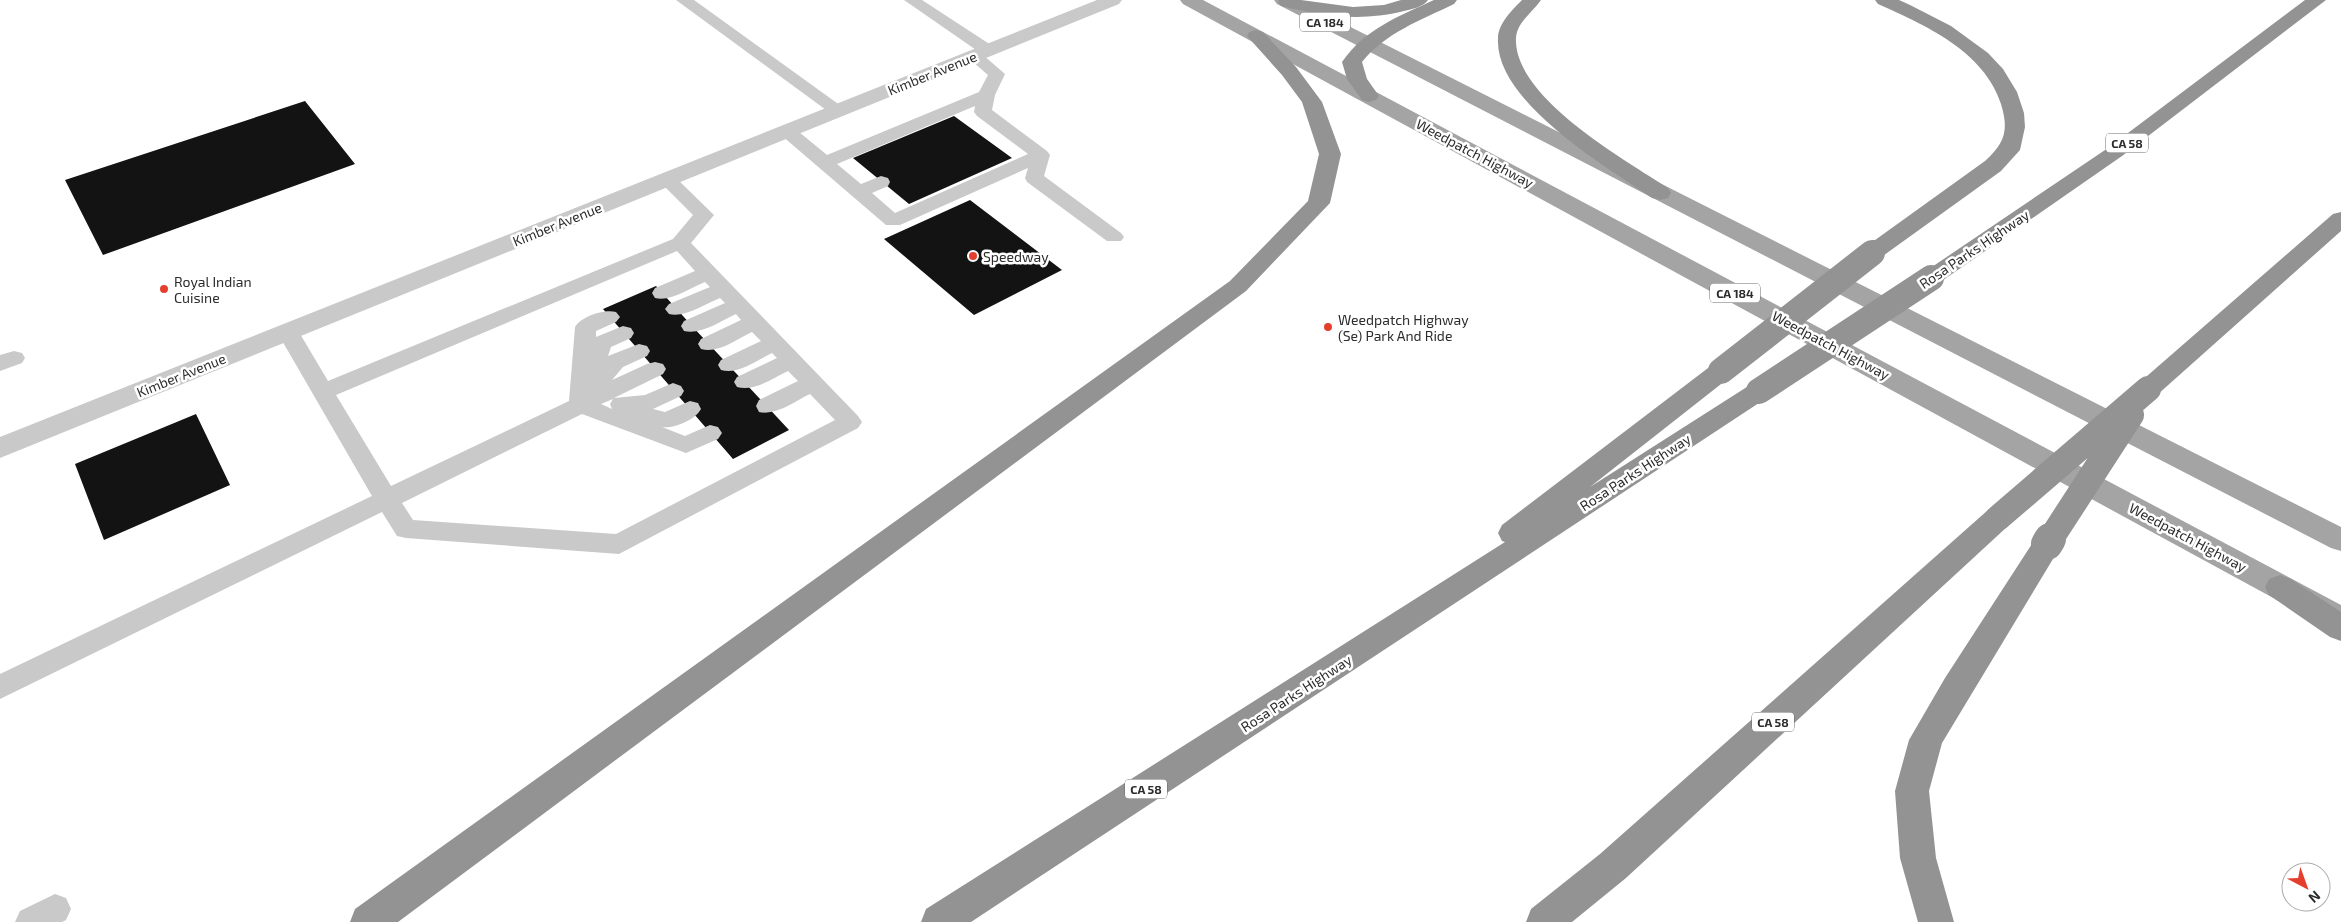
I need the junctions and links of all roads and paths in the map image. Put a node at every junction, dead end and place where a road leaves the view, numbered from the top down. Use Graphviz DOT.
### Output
graph roads {
  1 [pos="684,0"];
  2 [pos="912,0"];
  3 [pos="1114,0"];
  4 [pos="1189,0"];
  5 [pos="1418,0"];
  6 [pos="1448,0"];
  7 [pos="1532,0"];
  8 [pos="1884,0"];
  9 [pos="2317,0"];
  10 [pos="1285,1"];
  11 [pos="1256,36"];
  12 [pos="1367,43"];
  13 [pos="981,53"];
  14 [pos="1369,96"];
  15 [pos="985,104"];
  16 [pos="839,111"];
  17 [pos="961,121"];
  18 [pos="1006,129"];
  19 [pos="787,131"];
  20 [pos="985,138"];
  21 [pos="1035,150"];
  22 [pos="1007,154"];
  23 [pos="860,164"];
  24 [pos="830,169"];
  25 [pos="667,180"];
  26 [pos="881,182"];
  27 [pos="858,192"];
  28 [pos="1660,193"];
  29 [pos="904,201"];
  30 [pos="881,212"];
  31 [pos="2341,220"];
  32 [pos="1114,237"];
  33 [pos="680,243"];
  34 [pos="723,289"];
  35 [pos="662,293"];
  36 [pos="676,309"];
  37 [pos="755,322"];
  38 [pos="616,325"];
  39 [pos="692,326"];
  40 [pos="288,332"];
  41 [pos="774,343"];
  42 [pos="709,344"];
  43 [pos="639,351"];
  44 [pos="790,361"];
  45 [pos="729,365"];
  46 [pos="655,369"];
  47 [pos="745,382"];
  48 [pos="812,383"];
  49 [pos="2148,389"];
  50 [pos="324,391"];
  51 [pos="673,391"];
  52 [pos="580,406"];
  53 [pos="767,406"];
  54 [pos="690,410"];
  55 [pos="710,434"];
  56 [pos="0,448"];
  57 [pos="386,499"];
  58 [pos="2341,540"];
  59 [pos="2280,587"];
  60 [pos="2341,620"];
  61 [pos="2341,628"];
  62 [pos="1353,656"];
  63 [pos="0,687"];
  64 [pos="368,922"];
  65 [pos="939,922"];
  66 [pos="1544,922"];
  67 [pos="1936,922"];
  1 -- 16 [label="lane"];
  2 -- 13 [label="lane"];
  3 -- 13 [label="street, Kimber Avenue"];
  4 -- 11 [label="main road, Weedpatch Highway / CA 184"];
  5 -- 10 [label="highway"];
  6 -- 12 [label="highway"];
  7 -- 28 [label="highway"];
  8 -- 62 [label="highway, bridge"];
  9 -- 62 [label="highway, Rosa Parks Highway / CA 58, bridge"];
  10 -- 12 [label="main road, CA 184"];
  11 -- 14 [label="main road, Weedpatch Highway / CA 184"];
  11 -- 64 [label="highway"];
  12 -- 14 [label="highway"];
  12 -- 28 [label="main road, CA 184"];
  13 -- 15 [label="lane"];
  13 -- 16 [label="street, Kimber Avenue"];
  14 -- 59 [label="main road, Weedpatch Highway / CA 184"];
  15 -- 17 [label="lane"];
  15 -- 18 [label="lane"];
  15 -- 24 [label="lane"];
  16 -- 19 [label="street, Kimber Avenue"];
  18 -- 20 [label="lane"];
  18 -- 21 [label="lane"];
  19 -- 24 [label="lane"];
  19 -- 25 [label="street, Kimber Avenue"];
  21 -- 22 [label="lane"];
  21 -- 30 [label="lane"];
  21 -- 32 [label="lane"];
  23 -- 24 [label="lane"];
  24 -- 27 [label="lane"];
  25 -- 33 [label="lane"];
  25 -- 40 [label="street, Kimber Avenue"];
  26 -- 27 [label="lane"];
  27 -- 30 [label="lane"];
  28 -- 58 [label="main road, CA 184"];
  29 -- 30 [label="lane"];
  31 -- 49 [label="highway, CA 58"];
  33 -- 34 [label="lane"];
  33 -- 50 [label="lane"];
  34 -- 35 [label="lane"];
  34 -- 36 [label="lane"];
  34 -- 37 [label="lane"];
  34 -- 39 [label="lane"];
  37 -- 41 [label="lane"];
  37 -- 42 [label="lane"];
  38 -- 52 [label="lane"];
  40 -- 50 [label="lane"];
  40 -- 56 [label="street, Kimber Avenue"];
  41 -- 44 [label="lane"];
  41 -- 45 [label="lane"];
  43 -- 52 [label="lane"];
  44 -- 47 [label="lane"];
  44 -- 48 [label="lane"];
  46 -- 52 [label="lane"];
  48 -- 53 [label="lane"];
  48 -- 57 [label="lane"];
  49 -- 66 [label="highway, CA 58, bridge"];
  49 -- 67 [label="highway, bridge"];
  50 -- 57 [label="lane"];
  51 -- 52 [label="lane"];
  52 -- 54 [label="lane"];
  52 -- 55 [label="lane"];
  52 -- 57 [label="lane"];
  57 -- 63 [label="lane"];
  59 -- 60 [label="main road, Weedpatch Highway / CA 184"];
  59 -- 61 [label="highway"];
  62 -- 65 [label="highway, Rosa Parks Highway / CA 58"];
}
